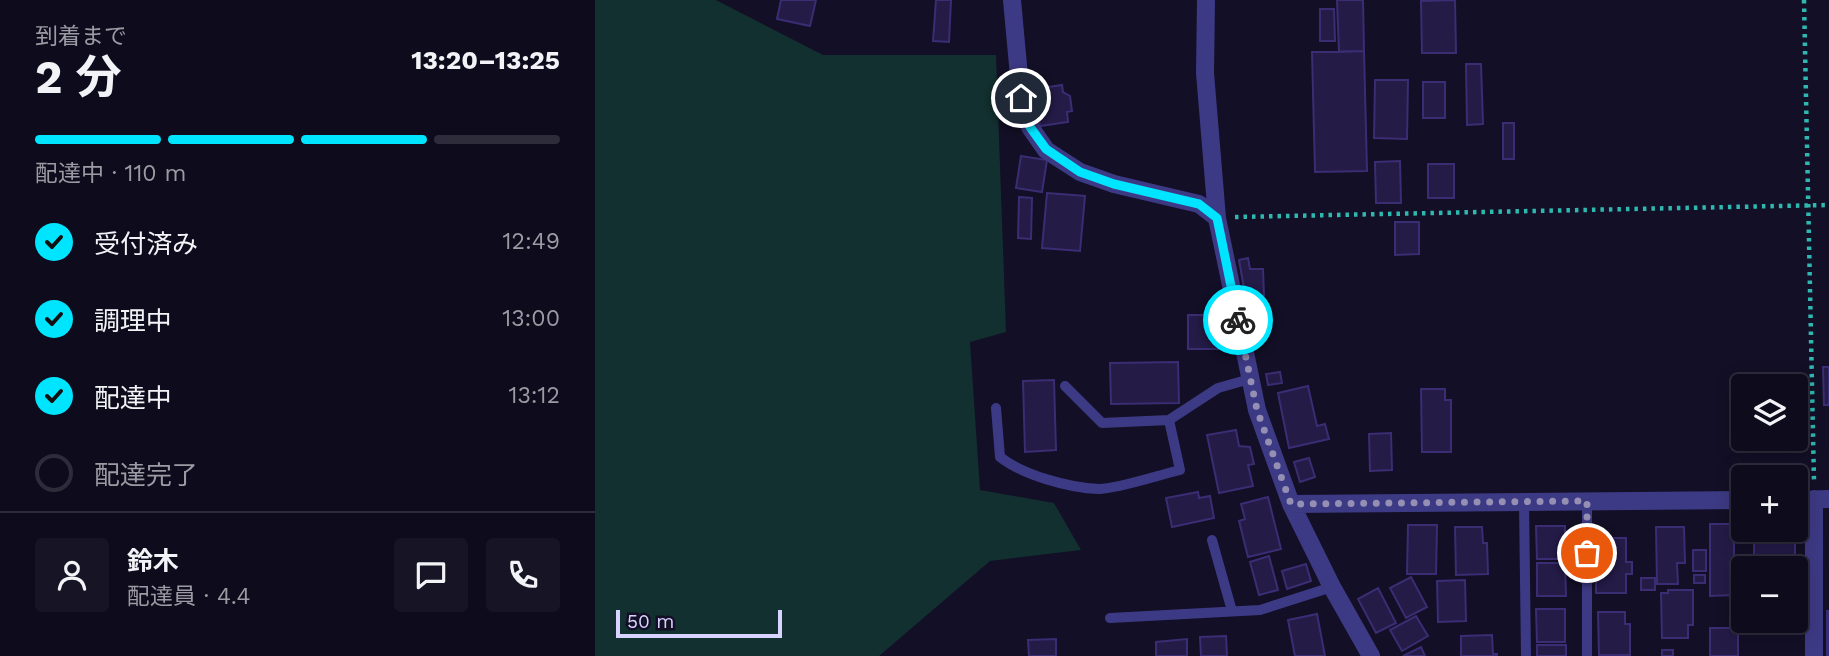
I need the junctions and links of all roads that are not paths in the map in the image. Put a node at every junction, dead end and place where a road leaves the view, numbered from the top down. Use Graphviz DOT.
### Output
graph roads {
  1 [pos="1012,0"];
  2 [pos="1206,0"];
  3 [pos="1217,218"];
  4 [pos="1250,379"];
  5 [pos="1065,386"];
  6 [pos="996,408"];
  7 [pos="1169,420"];
  8 [pos="1813,499"];
  9 [pos="1731,500"];
  10 [pos="1587,501"];
  11 [pos="1524,502"];
  12 [pos="1291,504"];
  13 [pos="1212,540"];
  14 [pos="1332,587"];
  15 [pos="1232,611"];
  16 [pos="1110,618"];
  17 [pos="1371,656"];
  18 [pos="1526,656"];
  19 [pos="1587,656"];
  20 [pos="1814,656"];
  1 -- 3 [label="street"];
  2 -- 3 [label="street"];
  3 -- 4 [label="street"];
  4 -- 7 [label="lane"];
  4 -- 12 [label="street"];
  5 -- 7 [label="lane"];
  6 -- 7 [label="lane"];
  8 -- 20 [label="street"];
  9 -- 10 [label="street"];
  10 -- 11 [label="street"];
  10 -- 19 [label="lane"];
  11 -- 12 [label="street"];
  11 -- 18 [label="lane"];
  12 -- 14 [label="street"];
  13 -- 15 [label="lane"];
  14 -- 15 [label="lane"];
  14 -- 17 [label="street"];
  15 -- 16 [label="lane"];
}
